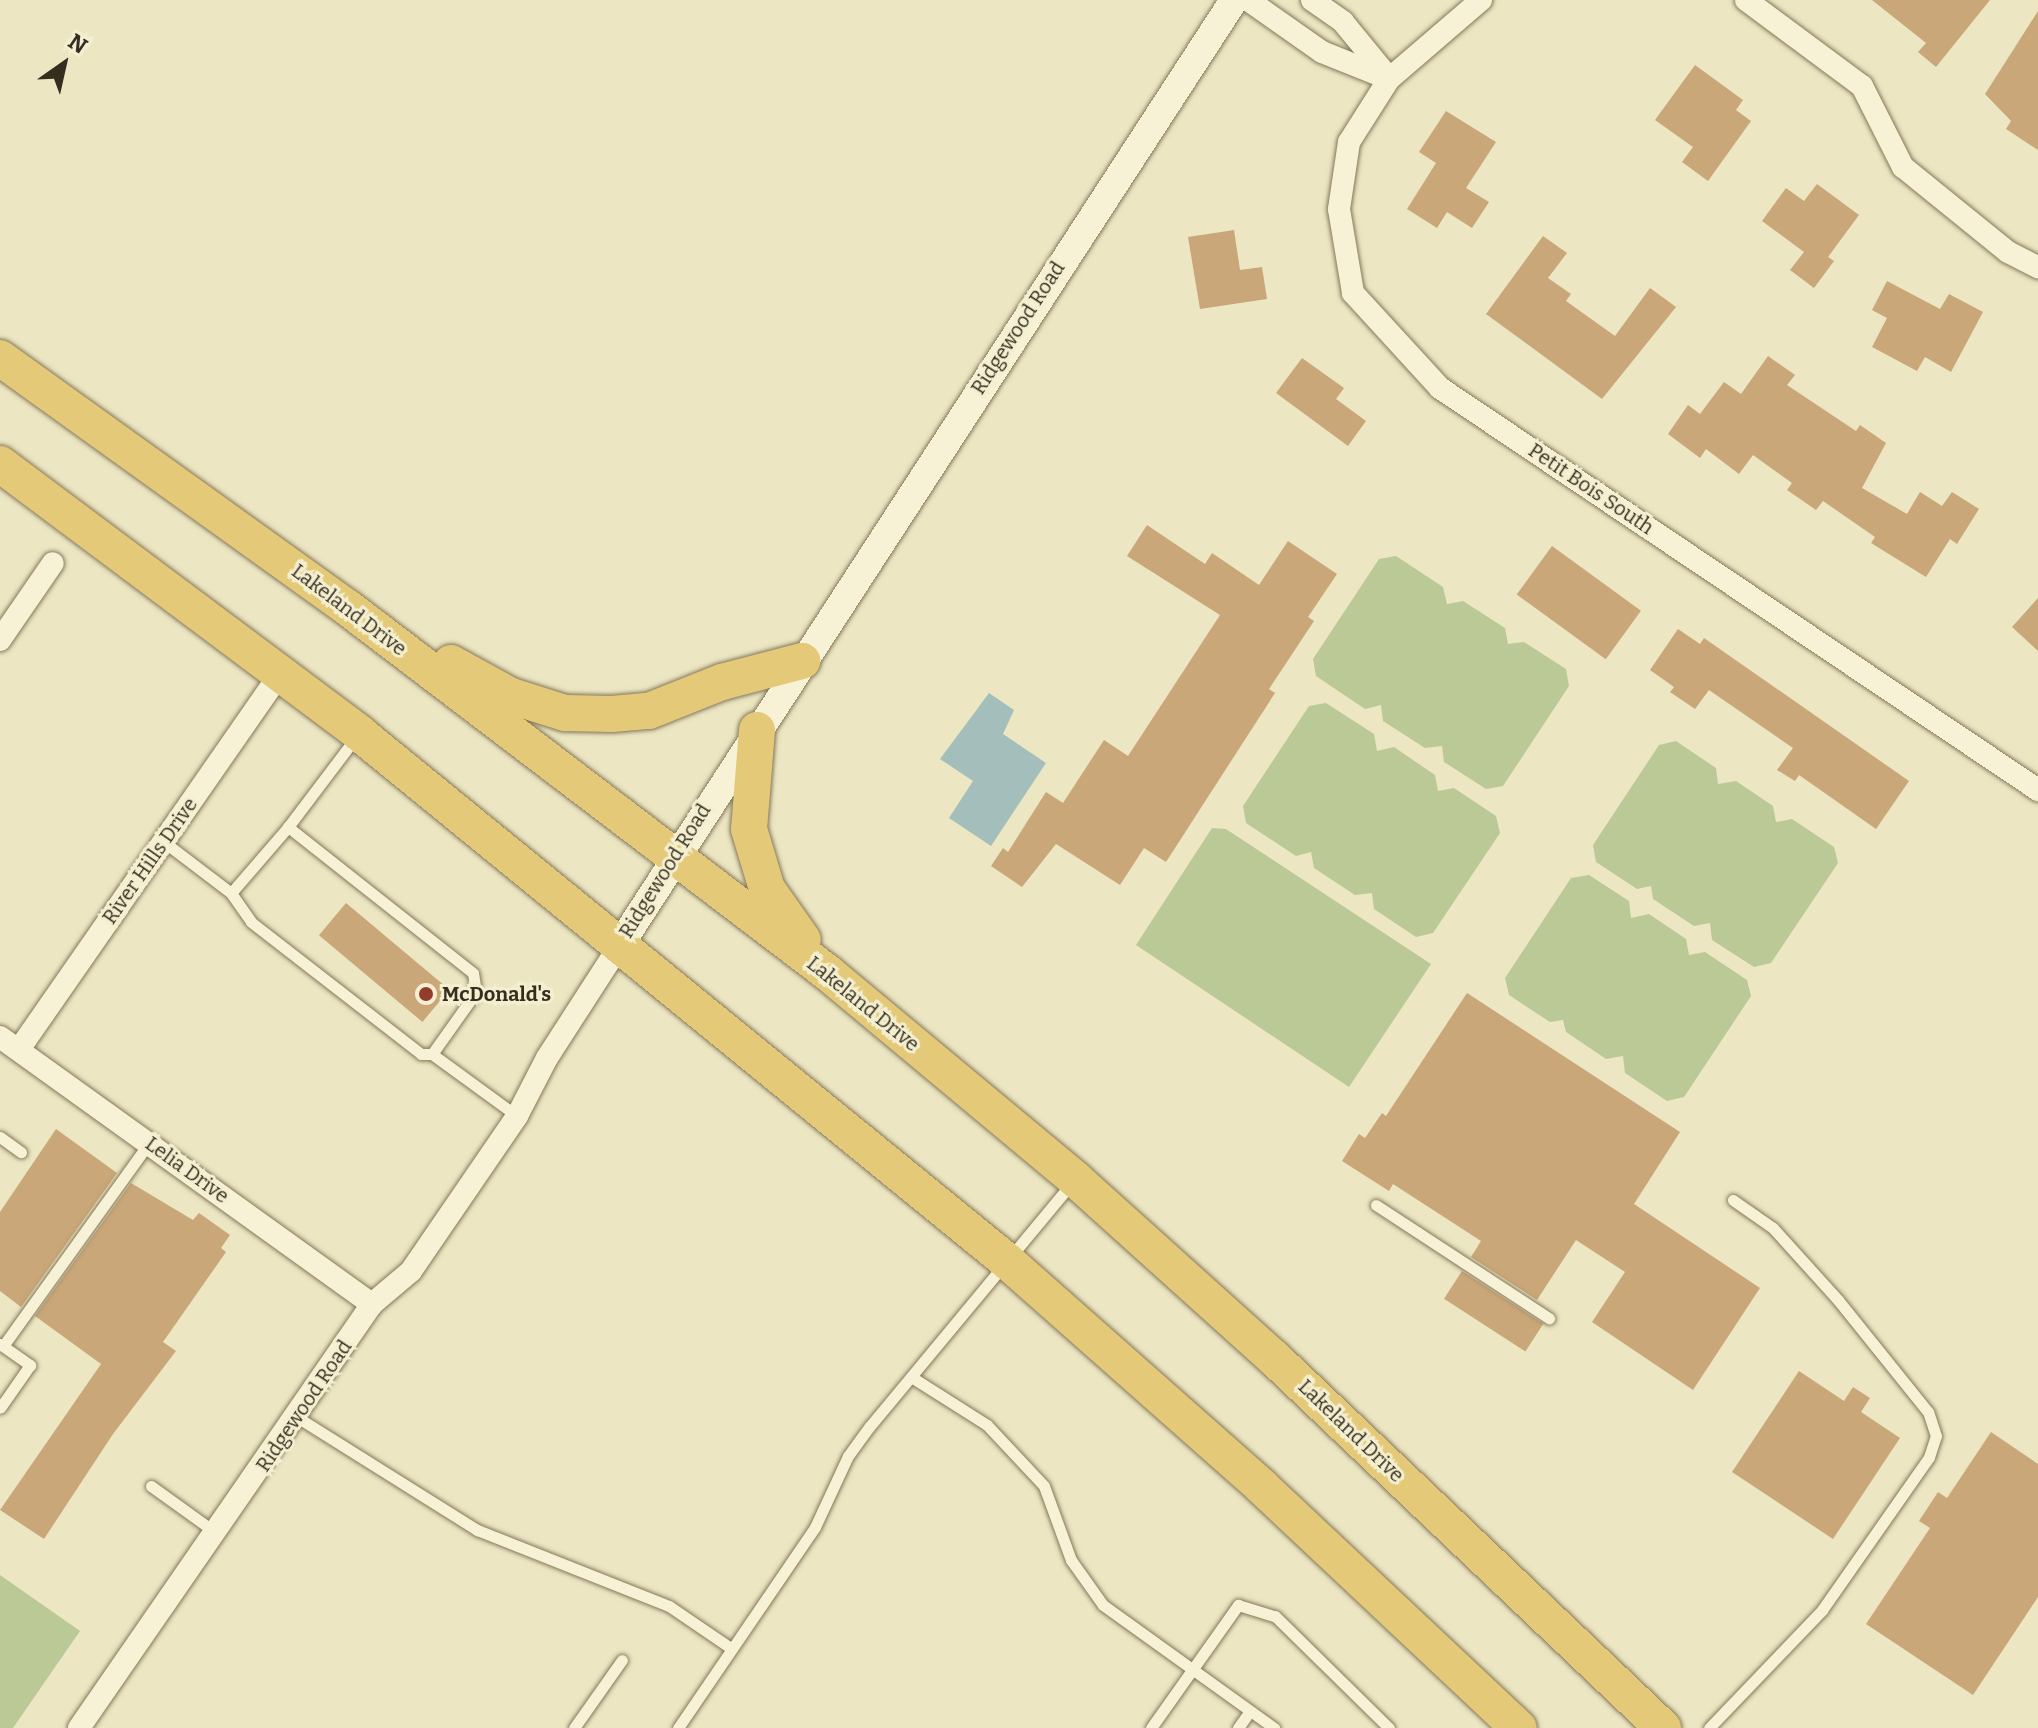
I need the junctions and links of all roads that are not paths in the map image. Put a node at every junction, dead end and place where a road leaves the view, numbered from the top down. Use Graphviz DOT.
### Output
graph roads {
  1 [pos="1234,0"];
  2 [pos="1248,0"];
  3 [pos="1312,0"];
  4 [pos="1481,0"];
  5 [pos="1746,0"];
  6 [pos="1389,79"];
  7 [pos="2038,267"];
  8 [pos="0,358"];
  9 [pos="0,464"];
  10 [pos="53,563"];
  11 [pos="348,608"];
  12 [pos="0,640"];
  13 [pos="802,661"];
  14 [pos="280,674"];
  15 [pos="757,730"];
  16 [pos="359,733"];
  17 [pos="2038,790"];
  18 [pos="288,827"];
  19 [pos="164,842"];
  20 [pos="674,855"];
  21 [pos="231,893"];
  22 [pos="621,943"];
  23 [pos="828,973"];
  24 [pos="0,1037"];
  25 [pos="20,1048"];
  26 [pos="432,1054"];
  27 [pos="517,1116"];
  28 [pos="0,1137"];
  29 [pos="149,1142"];
  30 [pos="21,1152"];
  31 [pos="1075,1179"];
  32 [pos="1733,1200"];
  33 [pos="1376,1205"];
  34 [pos="1008,1262"];
  35 [pos="372,1304"];
  36 [pos="1549,1318"];
  37 [pos="2,1345"];
  38 [pos="913,1378"];
  39 [pos="0,1408"];
  40 [pos="297,1417"];
  41 [pos="151,1486"];
  42 [pos="216,1533"];
  43 [pos="732,1649"];
  44 [pos="622,1660"];
  45 [pos="1190,1672"];
  46 [pos="1249,1712"];
  47 [pos="1386,1727"];
  48 [pos="79,1728"];
  49 [pos="574,1728"];
  50 [pos="678,1728"];
  51 [pos="1151,1728"];
  52 [pos="1238,1728"];
  53 [pos="1274,1728"];
  54 [pos="1519,1728"];
  55 [pos="1663,1728"];
  56 [pos="1709,1728"];
  1 -- 13 [label="street, Ridgewood Road"];
  2 -- 6 [label="street"];
  3 -- 6 [label="street"];
  4 -- 6 [label="street, Petit Bois South"];
  5 -- 7 [label="street"];
  6 -- 17 [label="street, Petit Bois South"];
  8 -- 11 [label="highway, Lakeland Drive"];
  9 -- 14 [label="highway"];
  10 -- 12 [label="street"];
  11 -- 13 [label="highway"];
  11 -- 20 [label="highway, Lakeland Drive"];
  13 -- 15 [label="street, Ridgewood Road"];
  14 -- 16 [label="highway"];
  14 -- 19 [label="street, River Hills Drive"];
  15 -- 20 [label="street, Ridgewood Road"];
  15 -- 23 [label="highway"];
  16 -- 18 [label="lane"];
  16 -- 22 [label="highway"];
  18 -- 21 [label="lane"];
  18 -- 26 [label="lane"];
  19 -- 21 [label="lane"];
  19 -- 25 [label="street, River Hills Drive"];
  20 -- 22 [label="street, Ridgewood Road"];
  20 -- 23 [label="highway, Lakeland Drive"];
  21 -- 26 [label="lane"];
  22 -- 27 [label="street, Ridgewood Road"];
  22 -- 34 [label="highway"];
  23 -- 31 [label="highway, Lakeland Drive"];
  24 -- 25 [label="street, Lelia Drive"];
  25 -- 29 [label="street, Lelia Drive"];
  26 -- 27 [label="lane"];
  27 -- 35 [label="street, Ridgewood Road"];
  28 -- 30 [label="lane"];
  29 -- 35 [label="street, Lelia Drive"];
  29 -- 37 [label="lane"];
  31 -- 34 [label="lane"];
  31 -- 55 [label="highway, Lakeland Drive"];
  32 -- 56 [label="lane"];
  33 -- 36 [label="lane"];
  34 -- 38 [label="lane"];
  34 -- 54 [label="highway"];
  35 -- 40 [label="street, Ridgewood Road"];
  37 -- 39 [label="lane"];
  38 -- 43 [label="lane"];
  38 -- 45 [label="lane"];
  40 -- 42 [label="street, Ridgewood Road"];
  40 -- 43 [label="lane"];
  41 -- 42 [label="lane"];
  42 -- 48 [label="street, Ridgewood Road"];
  43 -- 50 [label="lane"];
  44 -- 49 [label="lane"];
  45 -- 46 [label="lane"];
  45 -- 47 [label="lane"];
  45 -- 51 [label="lane"];
  46 -- 52 [label="lane"];
  46 -- 53 [label="lane"];
}
